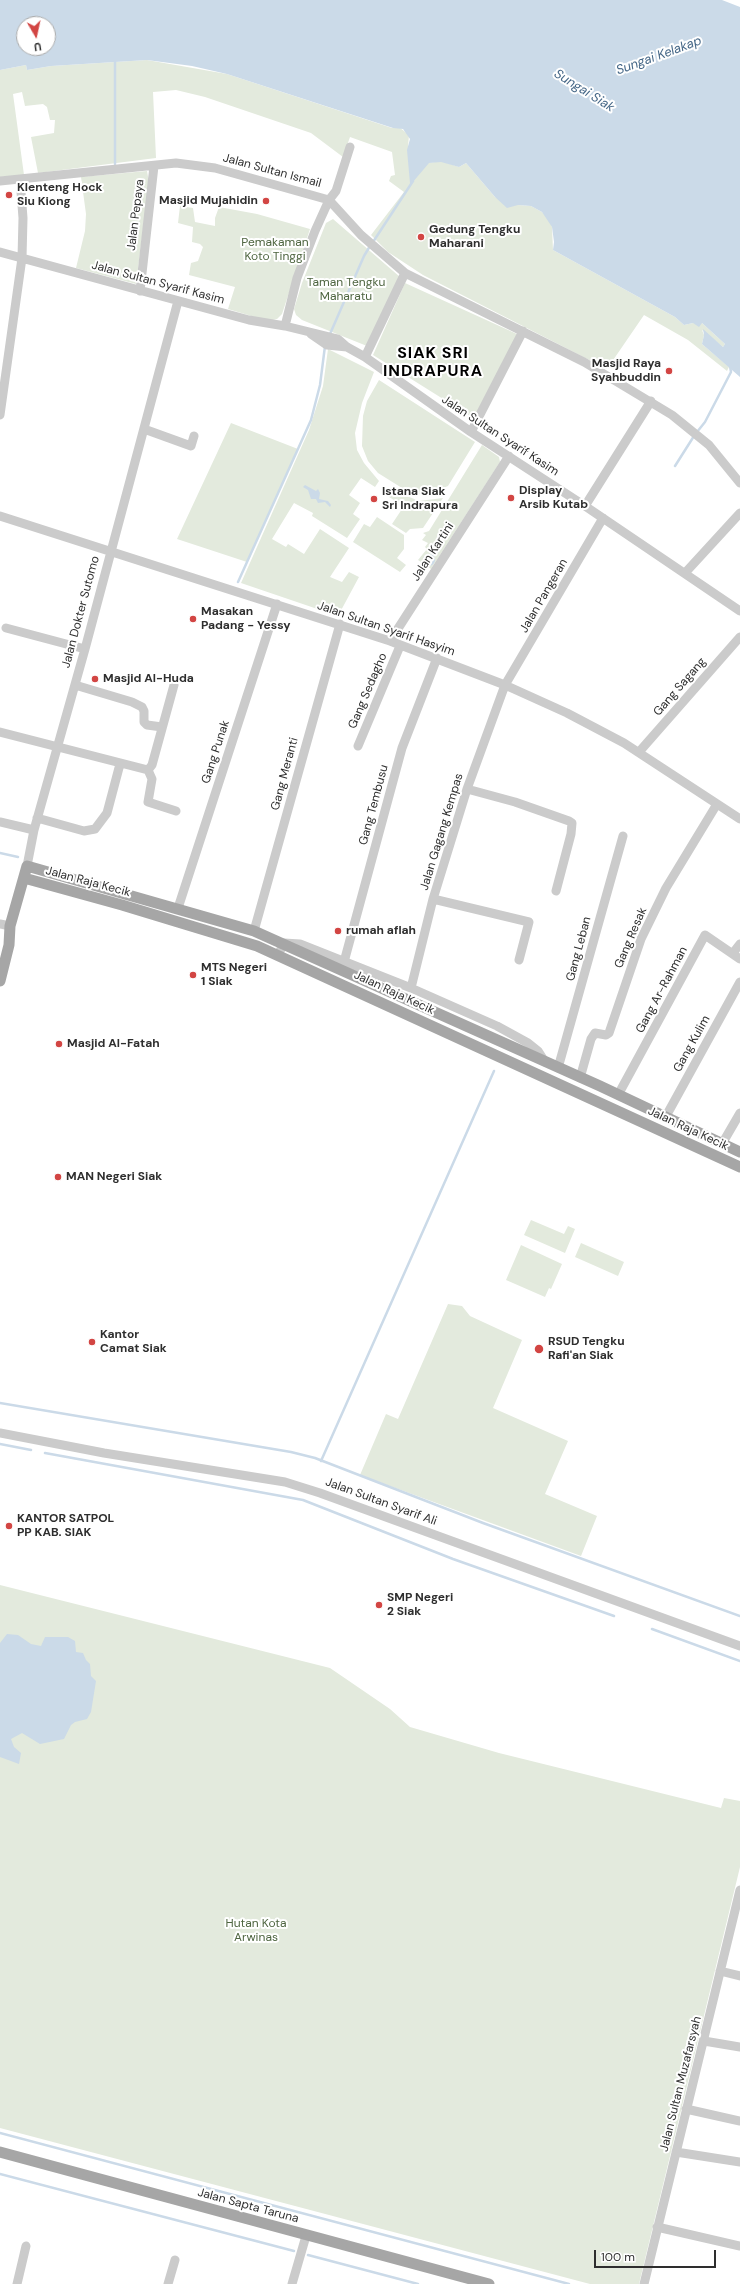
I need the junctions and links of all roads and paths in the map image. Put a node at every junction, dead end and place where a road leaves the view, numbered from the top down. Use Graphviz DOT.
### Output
graph roads {
  1 [pos="350,147"];
  2 [pos="154,166"];
  3 [pos="20,179"];
  4 [pos="0,181"];
  5 [pos="330,200"];
  6 [pos="0,252"];
  7 [pos="22,258"];
  8 [pos="405,273"];
  9 [pos="140,291"];
  10 [pos="178,301"];
  11 [pos="285,326"];
  12 [pos="524,331"];
  13 [pos="365,357"];
  14 [pos="651,401"];
  15 [pos="0,415"];
  16 [pos="144,429"];
  17 [pos="471,432"];
  18 [pos="194,436"];
  19 [pos="509,456"];
  20 [pos="740,483"];
  21 [pos="586,506"];
  22 [pos="740,513"];
  23 [pos="0,516"];
  24 [pos="603,518"];
  25 [pos="111,553"];
  26 [pos="685,573"];
  27 [pos="277,604"];
  28 [pos="740,611"];
  29 [pos="340,624"];
  30 [pos="6,628"];
  31 [pos="740,637"];
  32 [pos="390,641"];
  33 [pos="400,646"];
  34 [pos="85,649"];
  35 [pos="437,658"];
  36 [pos="75,685"];
  37 [pos="174,685"];
  38 [pos="506,685"];
  39 [pos="162,727"];
  40 [pos="0,732"];
  41 [pos="58,746"];
  42 [pos="358,746"];
  43 [pos="639,752"];
  44 [pos="120,764"];
  45 [pos="148,770"];
  46 [pos="467,789"];
  47 [pos="717,804"];
  48 [pos="176,810"];
  49 [pos="37,818"];
  50 [pos="740,819"];
  51 [pos="0,822"];
  52 [pos="34,830"];
  53 [pos="623,836"];
  54 [pos="27,866"];
  55 [pos="24,878"];
  56 [pos="556,891"];
  57 [pos="434,899"];
  58 [pos="123,900"];
  59 [pos="178,908"];
  60 [pos="6,926"];
  61 [pos="254,931"];
  62 [pos="0,941"];
  63 [pos="283,944"];
  64 [pos="740,944"];
  65 [pos="278,955"];
  66 [pos="736,956"];
  67 [pos="518,960"];
  68 [pos="344,962"];
  69 [pos="0,981"];
  70 [pos="740,982"];
  71 [pos="411,988"];
  72 [pos="545,1062"];
  73 [pos="558,1068"];
  74 [pos="580,1078"];
  75 [pos="618,1095"];
  76 [pos="740,1114"];
  77 [pos="665,1118"];
  78 [pos="722,1144"];
  79 [pos="740,1152"];
  80 [pos="740,1167"];
  81 [pos="0,1433"];
  82 [pos="740,1646"];
  83 [pos="740,1890"];
  84 [pos="720,1971"];
  85 [pos="740,1976"];
  86 [pos="704,2040"];
  87 [pos="740,2047"];
  88 [pos="686,2109"];
  89 [pos="740,2121"];
  90 [pos="0,2152"];
  91 [pos="676,2152"];
  92 [pos="740,2162"];
  93 [pos="657,2227"];
  94 [pos="306,2236"];
  95 [pos="26,2246"];
  96 [pos="740,2246"];
  97 [pos="175,2260"];
  98 [pos="17,2284"];
  99 [pos="168,2284"];
  100 [pos="292,2284"];
  101 [pos="489,2284"];
  102 [pos="644,2284"];
  1 -- 5 [label="street"];
  2 -- 3 [label="street, Jalan Sultan Ismail"];
  2 -- 5 [label="street, Jalan Sultan Ismail"];
  2 -- 9 [label="street, Jalan Pepaya"];
  3 -- 4 [label="street, Jalan Sultan Ismail"];
  3 -- 7 [label="street"];
  5 -- 8 [label="street, Jalan Sultan Ismail"];
  5 -- 11 [label="street"];
  6 -- 7 [label="street, Jalan Sultan Syarif Kasim"];
  7 -- 9 [label="street, Jalan Sultan Syarif Kasim"];
  7 -- 15 [label="street"];
  8 -- 12 [label="street, Jalan Sultan Ismail"];
  8 -- 13 [label="street"];
  9 -- 10 [label="street, Jalan Sultan Syarif Kasim"];
  10 -- 11 [label="street, Jalan Sultan Syarif Kasim"];
  10 -- 16 [label="street, Jalan Dokter Sutomo"];
  11 -- 13 [label="street, Jalan Sultan Syarif Kasim"];
  12 -- 14 [label="street, Jalan Sultan Ismail"];
  12 -- 17 [label="street"];
  13 -- 17 [label="street, Jalan Sultan Syarif Kasim"];
  14 -- 20 [label="street, Jalan Sultan Ismail"];
  14 -- 21 [label="street"];
  16 -- 18 [label="street"];
  16 -- 25 [label="street, Jalan Dokter Sutomo"];
  17 -- 19 [label="street, Jalan Sultan Syarif Kasim"];
  19 -- 21 [label="street, Jalan Sultan Syarif Kasim"];
  19 -- 32 [label="street, Jalan Kartini"];
  21 -- 24 [label="street, Jalan Sultan Syarif Kasim"];
  22 -- 26 [label="street"];
  23 -- 25 [label="street, Jalan Sultan Syarif Hasyim"];
  24 -- 26 [label="street, Jalan Sultan Syarif Kasim"];
  24 -- 38 [label="street, Jalan Pangeran"];
  25 -- 27 [label="street, Jalan Sultan Syarif Hasyim"];
  25 -- 34 [label="street, Jalan Dokter Sutomo"];
  26 -- 28 [label="street, Jalan Sultan Syarif Kasim"];
  27 -- 29 [label="street, Jalan Sultan Syarif Hasyim"];
  27 -- 59 [label="street, Gang Punak"];
  29 -- 32 [label="street, Jalan Sultan Syarif Hasyim"];
  29 -- 61 [label="street, Gang Meranti"];
  30 -- 34 [label="street"];
  31 -- 43 [label="street, Gang Sagang"];
  32 -- 33 [label="street, Jalan Sultan Syarif Hasyim"];
  33 -- 35 [label="street, Jalan Sultan Syarif Hasyim"];
  33 -- 42 [label="street, Gang Sedagho"];
  34 -- 36 [label="street, Jalan Dokter Sutomo"];
  35 -- 38 [label="street, Jalan Sultan Syarif Hasyim"];
  35 -- 68 [label="street, Gang Tembusu"];
  36 -- 39 [label="street"];
  36 -- 41 [label="street, Jalan Dokter Sutomo"];
  37 -- 39 [label="street"];
  38 -- 43 [label="street, Jalan Sultan Syarif Hasyim"];
  38 -- 46 [label="street, Jalan Gagang Kempas"];
  39 -- 45 [label="street"];
  40 -- 41 [label="street"];
  41 -- 44 [label="street"];
  41 -- 49 [label="street, Jalan Dokter Sutomo"];
  43 -- 47 [label="street, Jalan Sultan Syarif Hasyim"];
  44 -- 45 [label="street"];
  44 -- 49 [label="street"];
  45 -- 48 [label="street"];
  46 -- 56 [label="street"];
  46 -- 57 [label="street, Jalan Gagang Kempas"];
  47 -- 50 [label="street, Jalan Sultan Syarif Hasyim"];
  47 -- 74 [label="street, Gang Resak"];
  49 -- 52 [label="street, Jalan Dokter Sutomo"];
  51 -- 52 [label="street"];
  52 -- 54 [label="street, Jalan Dokter Sutomo"];
  53 -- 73 [label="street, Gang Leban"];
  54 -- 55 [label="main road, Jalan Dokter Sutomo"];
  54 -- 58 [label="main road, Jalan Raja Kecik"];
  55 -- 58 [label="main road, Jalan Raja Kecik"];
  55 -- 60 [label="main road, Jalan Dokter Sutomo"];
  57 -- 67 [label="street"];
  57 -- 71 [label="street, Jalan Gagang Kempas"];
  58 -- 59 [label="main road, Jalan Raja Kecik"];
  58 -- 65 [label="main road, Jalan Raja Kecik"];
  59 -- 61 [label="main road, Jalan Raja Kecik"];
  60 -- 62 [label="main road, Jalan Dokter Sutomo"];
  60 -- 69 [label="main road, Jalan Dokter Sutomo"];
  61 -- 63 [label="main road, Jalan Raja Kecik"];
  63 -- 65 [label="street"];
  63 -- 68 [label="street"];
  63 -- 72 [label="main road, Jalan Raja Kecik"];
  64 -- 66 [label="street, Gang Ar-Rahman"];
  65 -- 80 [label="main road, Jalan Raja Kecik"];
  66 -- 75 [label="street, Gang Ar-Rahman"];
  68 -- 71 [label="street"];
  70 -- 77 [label="street, Gang Kulim"];
  71 -- 72 [label="street"];
  72 -- 73 [label="main road, Jalan Raja Kecik"];
  73 -- 74 [label="main road, Jalan Raja Kecik"];
  74 -- 75 [label="main road, Jalan Raja Kecik"];
  75 -- 77 [label="main road, Jalan Raja Kecik"];
  76 -- 78 [label="street"];
  77 -- 78 [label="main road, Jalan Raja Kecik"];
  78 -- 79 [label="main road, Jalan Raja Kecik"];
  81 -- 82 [label="street, Jalan Sultan Syarif Ali"];
  83 -- 84 [label="street, Jalan Sultan Muzafarsyah"];
  84 -- 85 [label="street"];
  84 -- 86 [label="street, Jalan Sultan Muzafarsyah"];
  86 -- 87 [label="street"];
  86 -- 88 [label="street, Jalan Sultan Muzafarsyah"];
  88 -- 89 [label="street"];
  88 -- 91 [label="street, Jalan Sultan Muzafarsyah"];
  90 -- 94 [label="main road, Jalan Sapta Taruna"];
  91 -- 92 [label="street"];
  91 -- 93 [label="street, Jalan Sultan Muzafarsyah"];
  93 -- 96 [label="street"];
  93 -- 102 [label="street, Jalan Sultan Muzafarsyah"];
  94 -- 100 [label="street"];
  94 -- 101 [label="main road, Jalan Sapta Taruna"];
  95 -- 98 [label="street"];
  97 -- 99 [label="street"];
}
